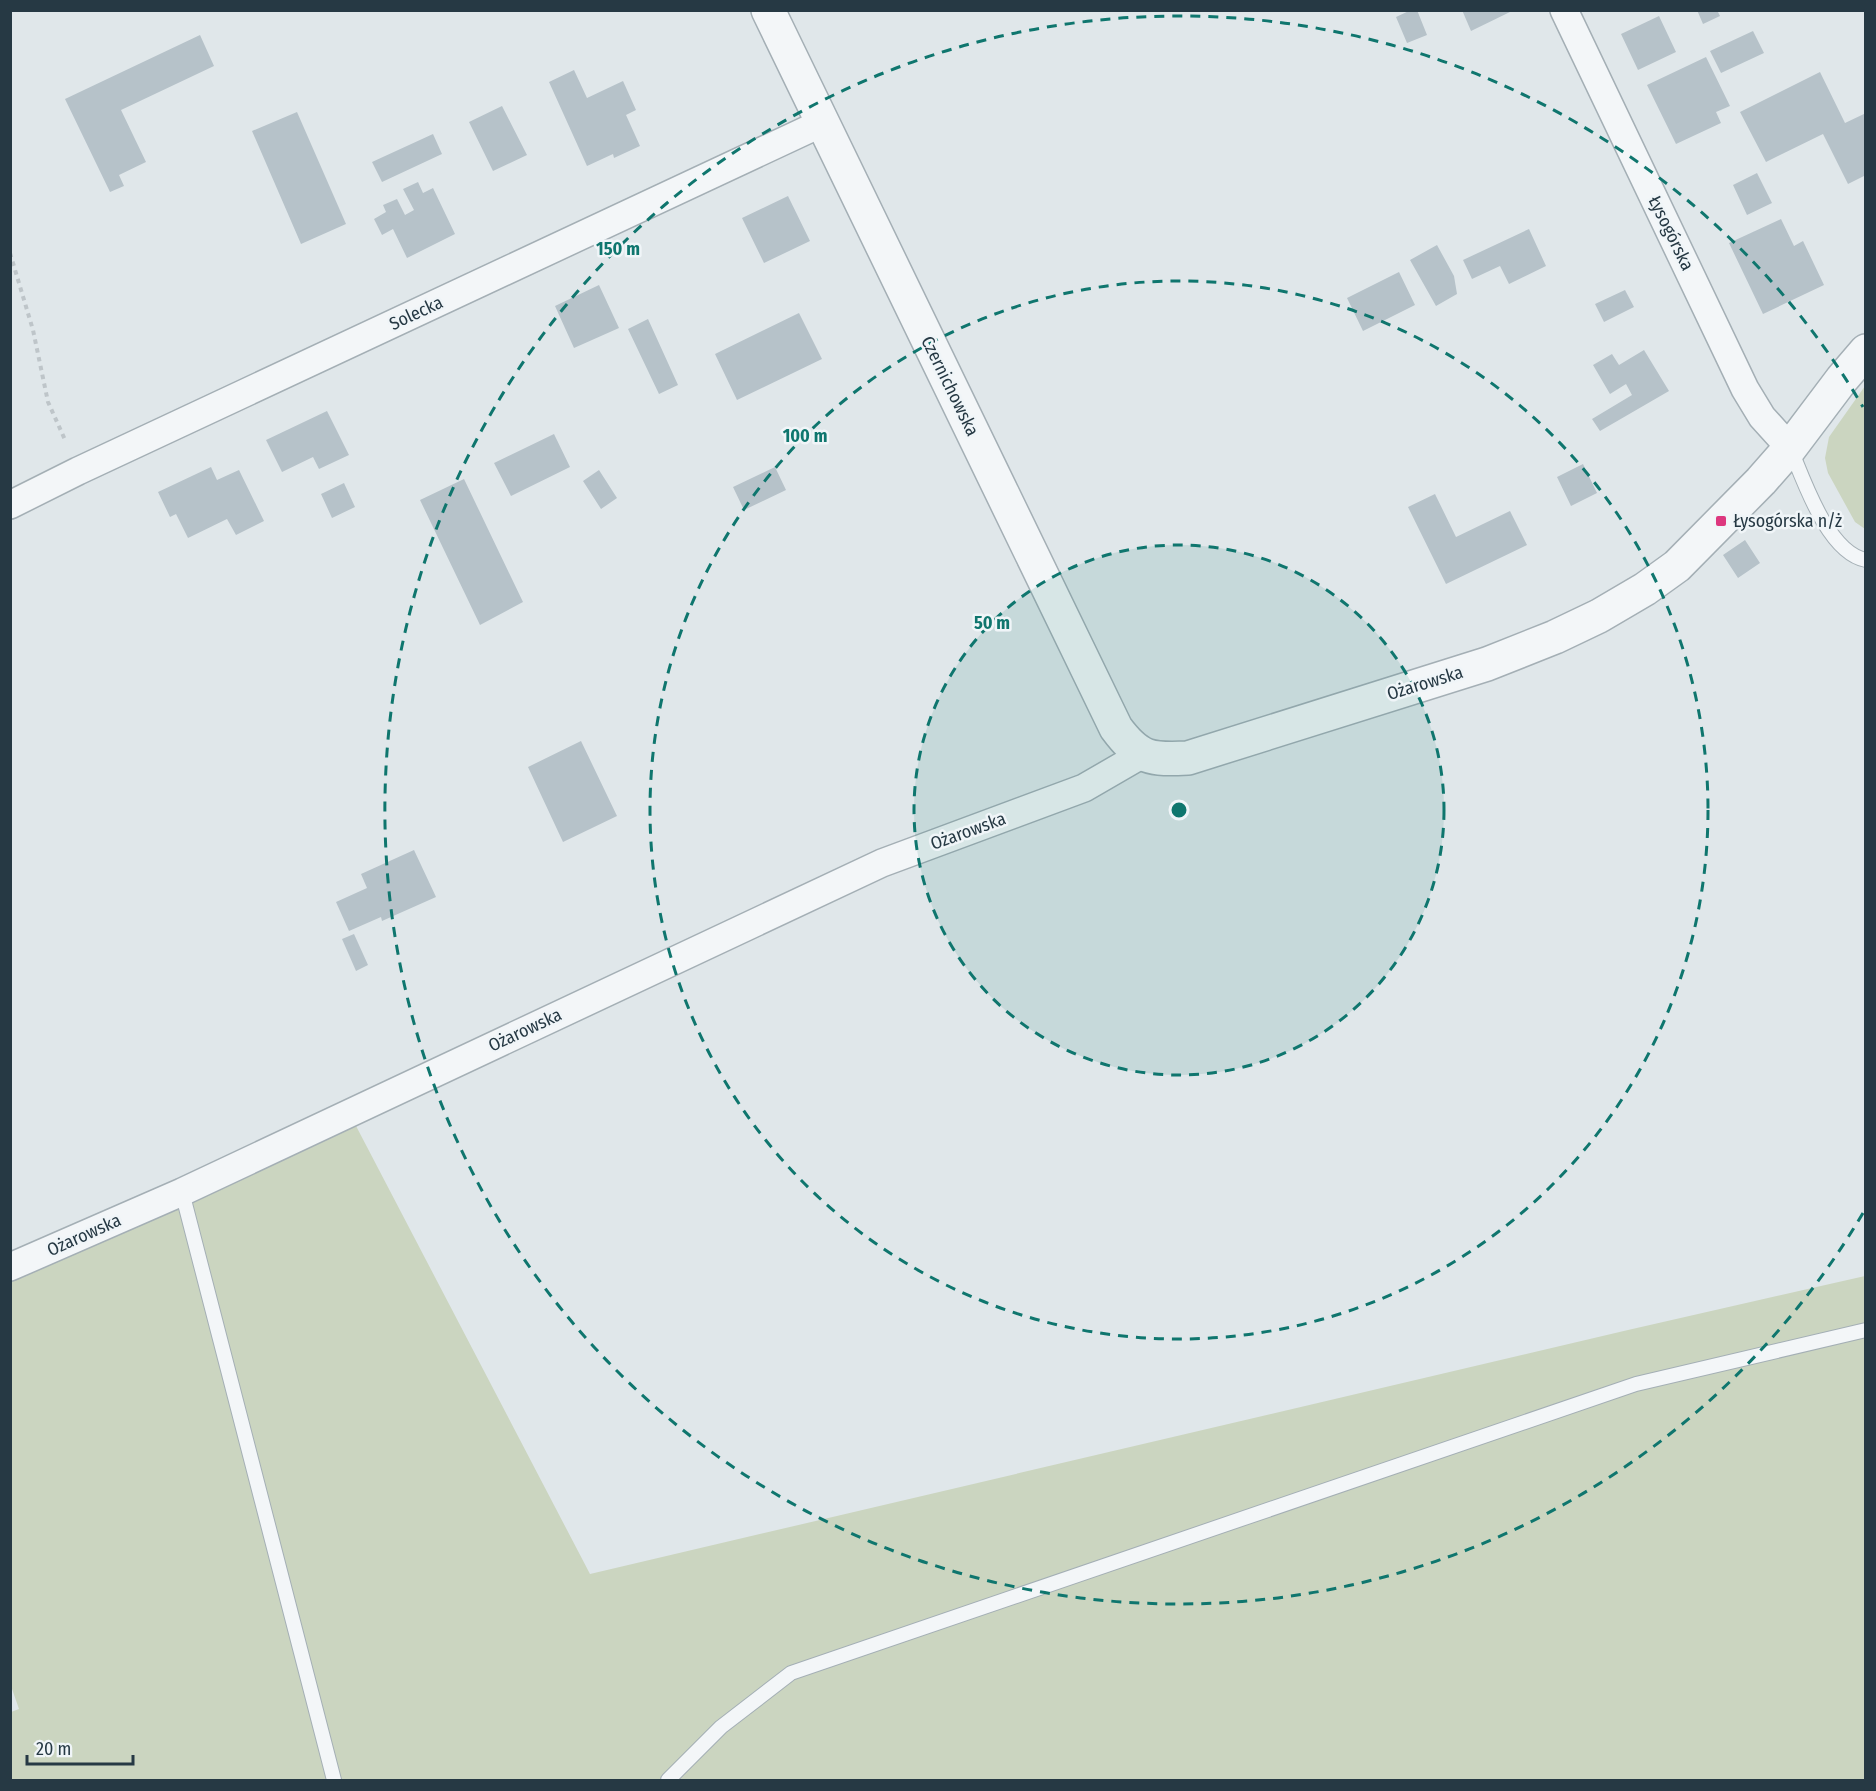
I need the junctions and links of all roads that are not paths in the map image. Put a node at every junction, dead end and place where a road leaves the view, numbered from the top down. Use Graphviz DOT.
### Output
graph roads {
  1 [pos="768,10"];
  2 [pos="1564,10"];
  3 [pos="822,123"];
  4 [pos="1866,351"];
  5 [pos="1790,448"];
  6 [pos="10,505"];
  7 [pos="1866,560"];
  8 [pos="1141,754"];
  9 [pos="182,1192"];
  10 [pos="10,1267"];
  11 [pos="1866,1329"];
  12 [pos="334,1780"];
  13 [pos="668,1780"];
  1 -- 3 [label="street, Czernichowska"];
  2 -- 5 [label="street, Łysogórska"];
  3 -- 6 [label="street, Solecka"];
  3 -- 8 [label="street, Czernichowska"];
  4 -- 5 [label="street, Ożarowska"];
  5 -- 7 [label="lane"];
  5 -- 8 [label="street, Ożarowska"];
  8 -- 9 [label="street, Ożarowska"];
  9 -- 10 [label="street, Ożarowska"];
  9 -- 12 [label="lane"];
  11 -- 13 [label="lane"];
}
